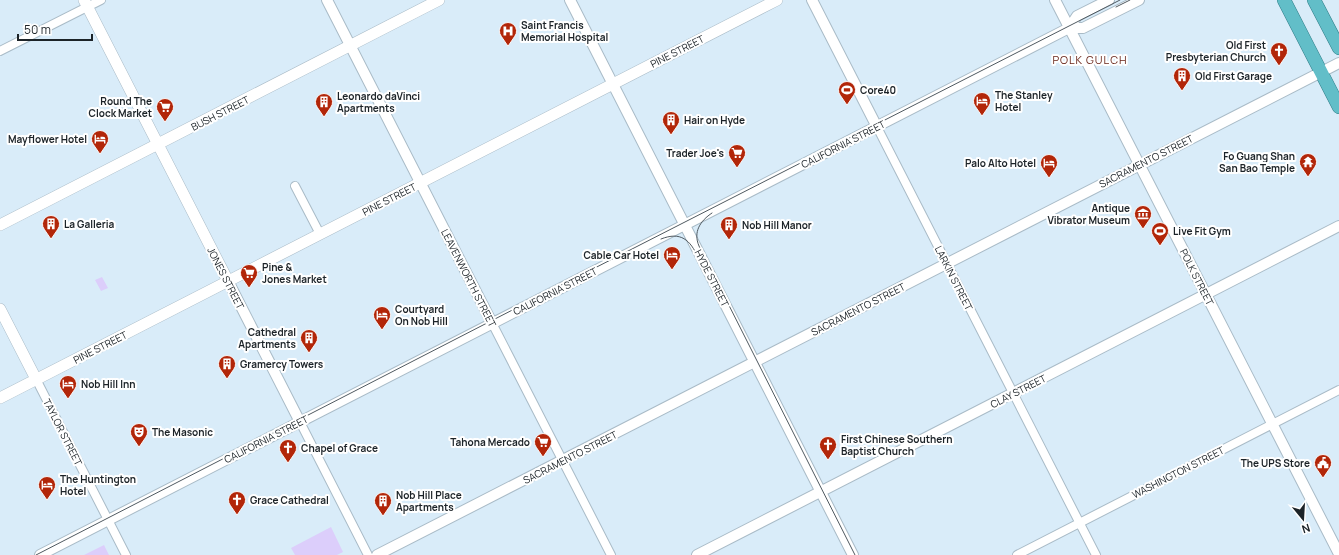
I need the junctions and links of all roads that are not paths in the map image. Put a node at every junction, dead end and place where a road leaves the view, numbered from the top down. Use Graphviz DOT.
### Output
graph roads {
  1 [pos="101,0"];
  2 [pos="327,0"];
  3 [pos="439,0"];
  4 [pos="570,0"];
  5 [pos="777,0"];
  6 [pos="812,0"];
  7 [pos="1055,0"];
  8 [pos="1109,0"];
  9 [pos="1139,0"];
  10 [pos="1284,0"];
  11 [pos="1314,0"];
  12 [pos="86,3"];
  13 [pos="1069,28"];
  14 [pos="350,46"];
  15 [pos="1339,48"];
  16 [pos="0,51"];
  17 [pos="1339,63"];
  18 [pos="1321,72"];
  19 [pos="613,84"];
  20 [pos="1339,107"];
  21 [pos="877,127"];
  22 [pos="158,144"];
  23 [pos="1140,165"];
  24 [pos="420,183"];
  25 [pos="295,186"];
  26 [pos="0,225"];
  27 [pos="684,225"];
  28 [pos="1339,226"];
  29 [pos="320,234"];
  30 [pos="947,263"];
  31 [pos="228,281"];
  32 [pos="1206,295"];
  33 [pos="0,309"];
  34 [pos="492,323"];
  35 [pos="755,362"];
  36 [pos="36,379"];
  37 [pos="1339,390"];
  38 [pos="1014,393"];
  39 [pos="0,398"];
  40 [pos="300,422"];
  41 [pos="1272,424"];
  42 [pos="562,460"];
  43 [pos="821,492"];
  44 [pos="108,520"];
  45 [pos="1080,523"];
  46 [pos="1338,554"];
  47 [pos="40,555"];
  48 [pos="126,555"];
  49 [pos="368,555"];
  50 [pos="377,555"];
  51 [pos="611,555"];
  52 [pos="697,555"];
  53 [pos="853,555"];
  54 [pos="1017,555"];
  55 [pos="1096,555"];
  1 -- 12 [label="street"];
  2 -- 14 [label="street, LEAVENWORTH STREET"];
  3 -- 14 [label="main road, BUSH STREET"];
  4 -- 19 [label="street, HYDE STREET"];
  5 -- 19 [label="main road, PINE STREET"];
  6 -- 21 [label="street, LARKIN STREET"];
  7 -- 13 [label="street, POLK STREET"];
  8 -- 13 [label="street, CALIFORNIA STREET"];
  9 -- 13 [label="street, CALIFORNIA STREET"];
  10 -- 18 [label="highway"];
  11 -- 15 [label="highway"];
  12 -- 16 [label="street"];
  12 -- 22 [label="main road, JONES STREET"];
  13 -- 21 [label="street, CALIFORNIA STREET"];
  13 -- 23 [label="street, POLK STREET"];
  14 -- 22 [label="main road, BUSH STREET"];
  14 -- 24 [label="street, LEAVENWORTH STREET"];
  17 -- 18 [label="street, SACRAMENTO STREET"];
  18 -- 20 [label="highway"];
  18 -- 23 [label="street, SACRAMENTO STREET"];
  19 -- 24 [label="main road, PINE STREET"];
  19 -- 27 [label="street, HYDE STREET"];
  21 -- 27 [label="street, CALIFORNIA STREET"];
  21 -- 30 [label="street, LARKIN STREET"];
  22 -- 26 [label="main road, BUSH STREET"];
  22 -- 31 [label="main road, JONES STREET"];
  23 -- 30 [label="street, SACRAMENTO STREET"];
  23 -- 32 [label="street, POLK STREET"];
  24 -- 29 [label="main road, PINE STREET"];
  24 -- 34 [label="street, LEAVENWORTH STREET"];
  25 -- 29 [label="street"];
  27 -- 34 [label="street, CALIFORNIA STREET"];
  27 -- 35 [label="street, HYDE STREET"];
  28 -- 32 [label="street, CLAY STREET"];
  29 -- 31 [label="main road, PINE STREET"];
  30 -- 35 [label="street, SACRAMENTO STREET"];
  30 -- 38 [label="street, LARKIN STREET"];
  31 -- 36 [label="main road, PINE STREET"];
  31 -- 40 [label="street, JONES STREET"];
  32 -- 38 [label="street, CLAY STREET"];
  32 -- 41 [label="street, POLK STREET"];
  33 -- 36 [label="main road, TAYLOR STREET"];
  34 -- 40 [label="street, CALIFORNIA STREET"];
  34 -- 42 [label="street, LEAVENWORTH STREET"];
  35 -- 42 [label="street, SACRAMENTO STREET"];
  35 -- 43 [label="street, HYDE STREET"];
  36 -- 39 [label="main road, PINE STREET"];
  36 -- 44 [label="street, TAYLOR STREET"];
  37 -- 41 [label="street, WASHINGTON STREET"];
  38 -- 43 [label="street, CLAY STREET"];
  38 -- 45 [label="street, LARKIN STREET"];
  40 -- 44 [label="street, CALIFORNIA STREET"];
  40 -- 49 [label="street, JONES STREET"];
  41 -- 45 [label="street, WASHINGTON STREET"];
  41 -- 46 [label="street, POLK STREET"];
  42 -- 50 [label="street, SACRAMENTO STREET"];
  42 -- 51 [label="street, LEAVENWORTH STREET"];
  43 -- 52 [label="street, CLAY STREET"];
  43 -- 53 [label="street, HYDE STREET"];
  44 -- 47 [label="street, CALIFORNIA STREET"];
  44 -- 48 [label="street, TAYLOR STREET"];
  45 -- 54 [label="street, WASHINGTON STREET"];
  45 -- 55 [label="street, LARKIN STREET"];
}
